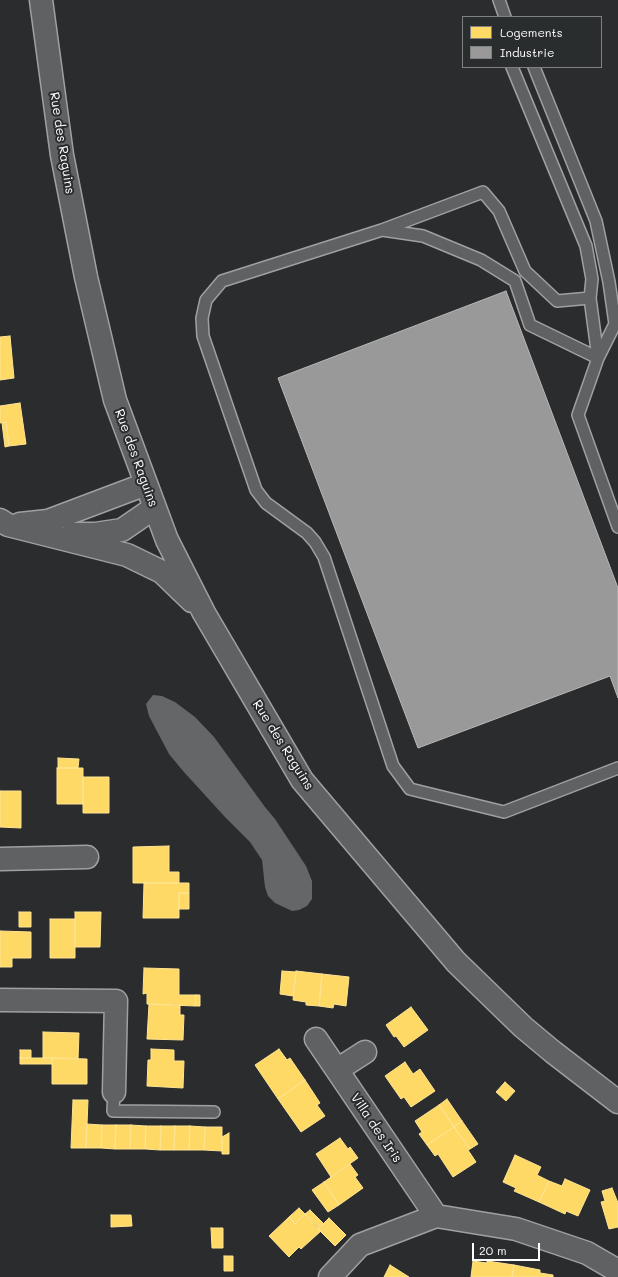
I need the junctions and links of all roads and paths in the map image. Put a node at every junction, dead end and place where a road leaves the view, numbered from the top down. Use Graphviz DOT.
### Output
graph roads {
  1 [pos="41,0"];
  2 [pos="499,0"];
  3 [pos="505,16"];
  4 [pos="512,68"];
  5 [pos="534,68"];
  6 [pos="382,230"];
  7 [pos="590,298"];
  8 [pos="598,358"];
  9 [pos="146,484"];
  10 [pos="154,508"];
  11 [pos="4,523"];
  12 [pos="618,527"];
  13 [pos="43,534"];
  14 [pos="204,613"];
  15 [pos="618,768"];
  16 [pos="87,858"];
  17 [pos="0,859"];
  18 [pos="0,1000"];
  19 [pos="316,1039"];
  20 [pos="366,1052"];
  21 [pos="337,1070"];
  22 [pos="114,1092"];
  23 [pos="618,1102"];
  24 [pos="214,1112"];
  25 [pos="436,1216"];
  26 [pos="618,1271"];
  27 [pos="330,1277"];
  1 -- 9 [label="street, Rue des Raguins"];
  2 -- 3 [label="lane"];
  4 -- 7 [label="lane"];
  5 -- 8 [label="lane"];
  6 -- 7 [label="lane"];
  6 -- 8 [label="lane"];
  6 -- 15 [label="lane"];
  7 -- 8 [label="lane"];
  8 -- 12 [label="lane"];
  9 -- 10 [label="street, Rue des Raguins"];
  9 -- 11 [label="street"];
  10 -- 13 [label="street"];
  10 -- 14 [label="street, Rue des Raguins"];
  11 -- 13 [label="street"];
  13 -- 14 [label="street"];
  14 -- 23 [label="street, Rue des Raguins"];
  16 -- 17 [label="street"];
  18 -- 22 [label="street"];
  19 -- 21 [label="street, Villa des Iris"];
  20 -- 21 [label="street"];
  21 -- 25 [label="street, Villa des Iris"];
  22 -- 24 [label="lane"];
  25 -- 26 [label="street"];
  25 -- 27 [label="street"];
}
